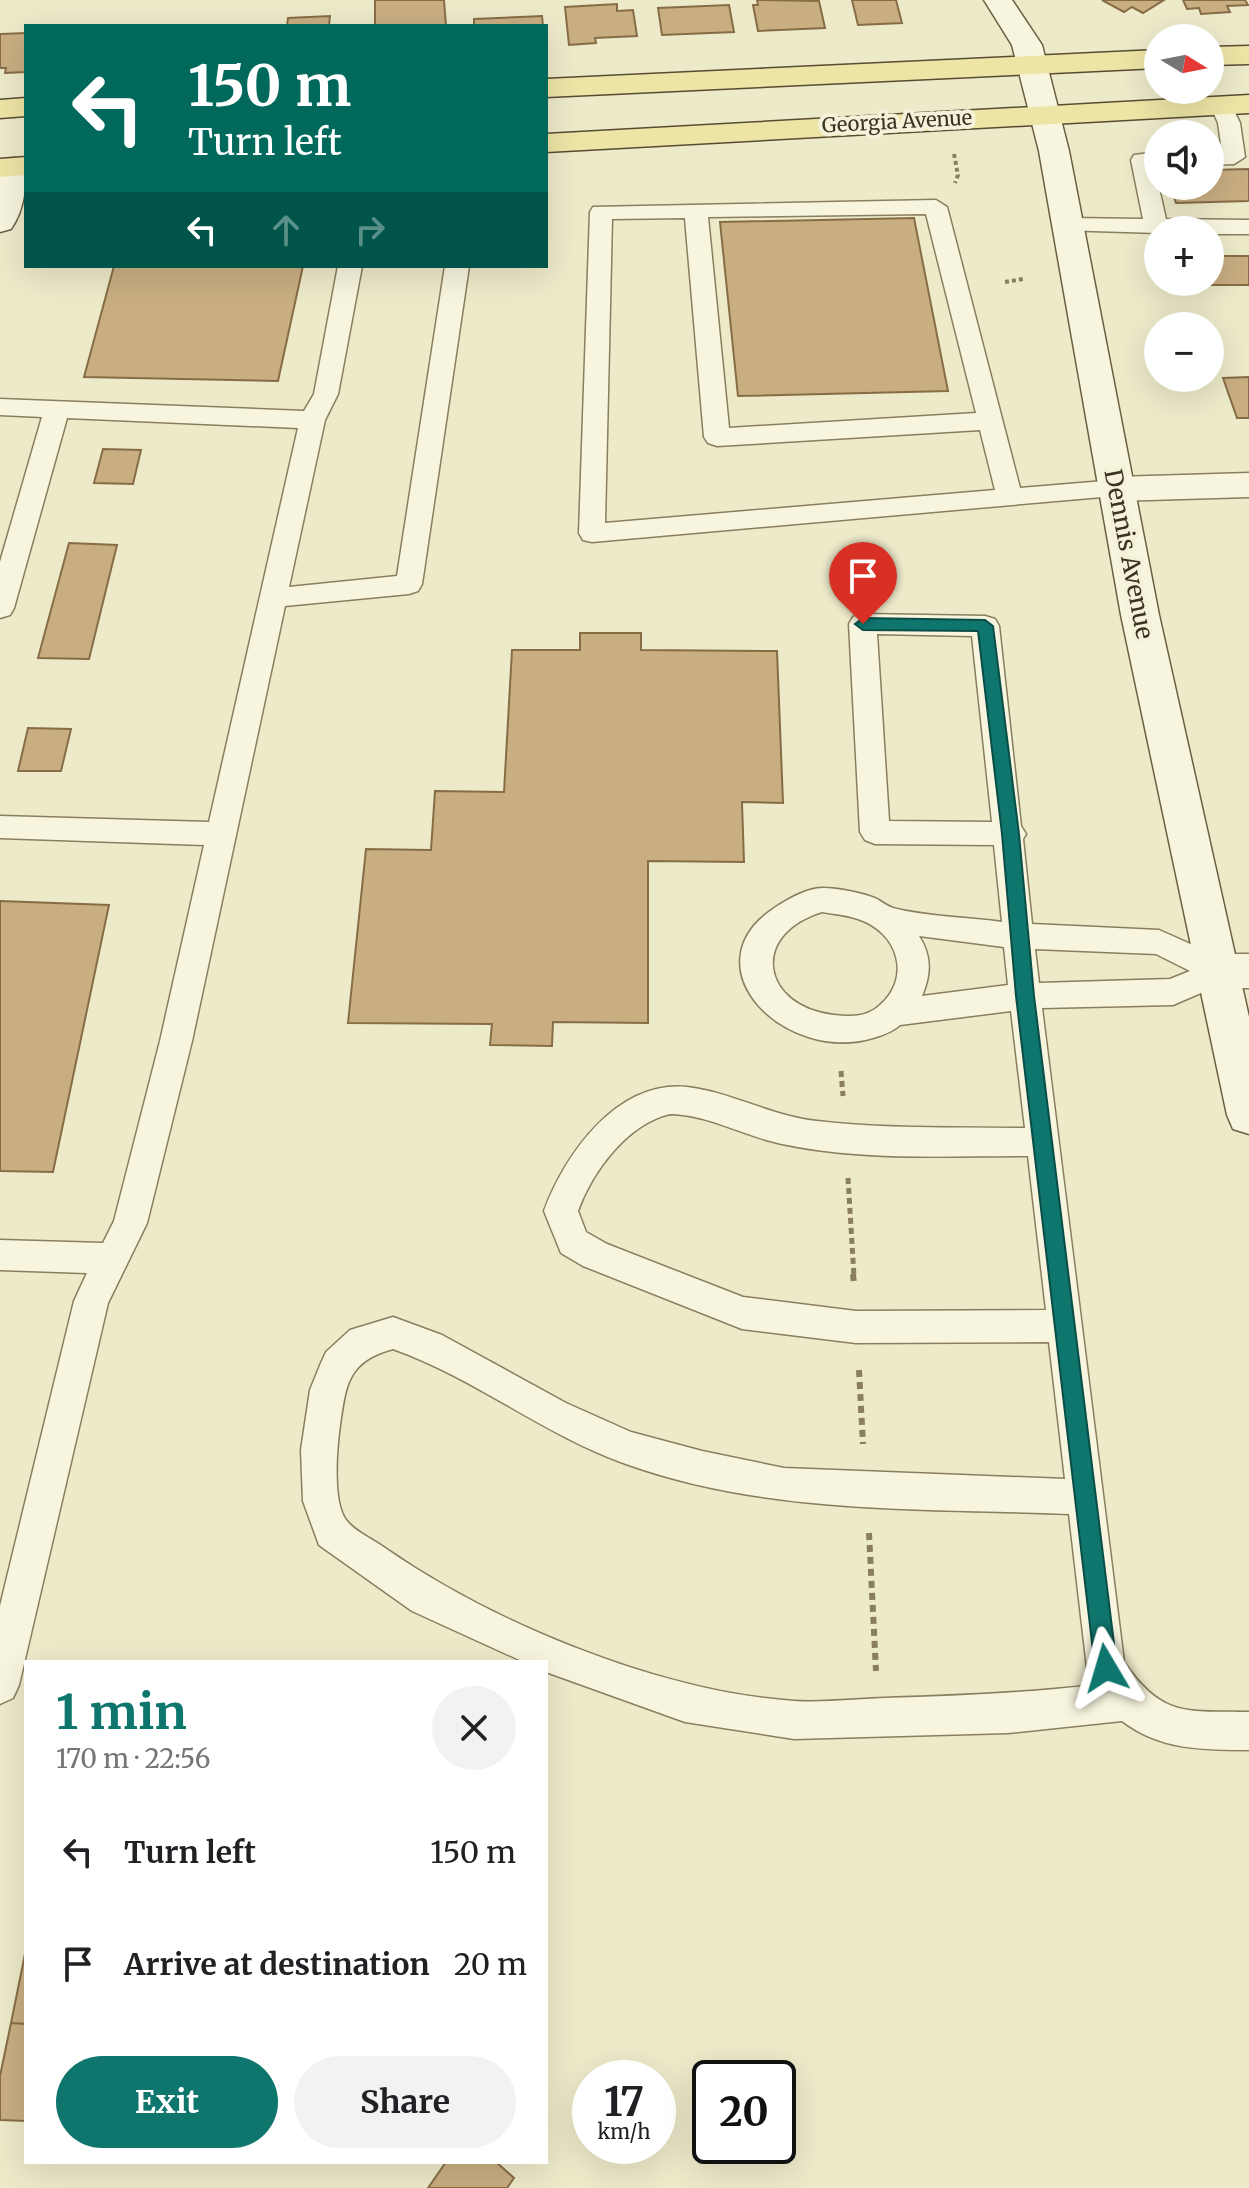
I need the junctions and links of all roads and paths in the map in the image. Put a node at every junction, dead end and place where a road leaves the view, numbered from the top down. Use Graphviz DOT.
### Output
graph roads {
  1 [pos="998,0"];
  2 [pos="1249,55"];
  3 [pos="1224,56"];
  4 [pos="1144,60"];
  5 [pos="1034,66"];
  6 [pos="548,88"];
  7 [pos="1235,105"];
  8 [pos="24,107"];
  9 [pos="0,109"];
  10 [pos="1044,114"];
  11 [pos="548,143"];
  12 [pos="1224,157"];
  13 [pos="13,167"];
  14 [pos="696,211"];
  15 [pos="0,222"];
  16 [pos="1069,225"];
  17 [pos="1144,226"];
  18 [pos="1224,227"];
  19 [pos="1249,227"];
  20 [pos="350,268"];
  21 [pos="457,268"];
  22 [pos="1023,279"];
  23 [pos="1005,282"];
  24 [pos="0,407"];
  25 [pos="57,410"];
  26 [pos="312,420"];
  27 [pos="990,421"];
  28 [pos="1249,485"];
  29 [pos="1116,489"];
  30 [pos="1010,498"];
  31 [pos="272,598"];
  32 [pos="0,608"];
  33 [pos="0,827"];
  34 [pos="220,834"];
  35 [pos="1011,834"];
  36 [pos="891,920"];
  37 [pos="1019,936"];
  38 [pos="1234,971"];
  39 [pos="1025,996"];
  40 [pos="895,1013"];
  41 [pos="841,1071"];
  42 [pos="1249,1115"];
  43 [pos="845,1137"];
  44 [pos="1043,1142"];
  45 [pos="0,1255"];
  46 [pos="112,1259"];
  47 [pos="1065,1326"];
  48 [pos="856,1327"];
  49 [pos="866,1490"];
  50 [pos="1085,1497"];
  51 [pos="0,1685"];
  52 [pos="1126,1701"];
  53 [pos="879,1716"];
  54 [pos="1249,1731"];
  1 -- 5 [label="street, Dennis Avenue"];
  2 -- 3 [label="main road"];
  4 -- 5 [label="main road, Georgia Avenue"];
  5 -- 6 [label="main road, Georgia Avenue"];
  5 -- 10 [label="street, Dennis Avenue"];
  7 -- 10 [label="main road, Georgia Avenue"];
  7 -- 12 [label="lane"];
  8 -- 9 [label="main road"];
  10 -- 11 [label="main road, Georgia Avenue"];
  10 -- 16 [label="street, Dennis Avenue"];
  13 -- 15 [label="street"];
  14 -- 27 [label="lane"];
  14 -- 27 [label="lane"];
  14 -- 30 [label="lane"];
  16 -- 17 [label="lane"];
  16 -- 29 [label="street, Dennis Avenue"];
  18 -- 19 [label="lane"];
  20 -- 26 [label="lane"];
  21 -- 31 [label="lane"];
  22 -- 23 [label="path"];
  24 -- 25 [label="lane"];
  25 -- 26 [label="lane"];
  25 -- 32 [label="lane"];
  26 -- 31 [label="lane"];
  27 -- 30 [label="lane"];
  28 -- 29 [label="street"];
  29 -- 30 [label="lane"];
  29 -- 38 [label="street, Dennis Avenue"];
  31 -- 34 [label="lane"];
  33 -- 34 [label="lane"];
  34 -- 46 [label="lane"];
  35 -- 35 [label="lane"];
  35 -- 37 [label="lane"];
  36 -- 37 [label="lane"];
  36 -- 40 [label="lane"];
  36 -- 40 [label="lane"];
  37 -- 38 [label="lane"];
  37 -- 39 [label="lane"];
  38 -- 39 [label="lane"];
  38 -- 42 [label="street, Dennis Avenue"];
  39 -- 40 [label="lane"];
  39 -- 44 [label="lane"];
  41 -- 43 [label="path"];
  43 -- 44 [label="lane"];
  43 -- 48 [label="path"];
  43 -- 48 [label="lane"];
  44 -- 47 [label="lane"];
  45 -- 46 [label="lane"];
  46 -- 51 [label="lane"];
  47 -- 48 [label="lane"];
  47 -- 50 [label="lane"];
  48 -- 49 [label="path"];
  49 -- 50 [label="lane"];
  49 -- 53 [label="path"];
  49 -- 53 [label="lane"];
  50 -- 52 [label="lane"];
  52 -- 53 [label="lane"];
  52 -- 54 [label="lane"];
}
